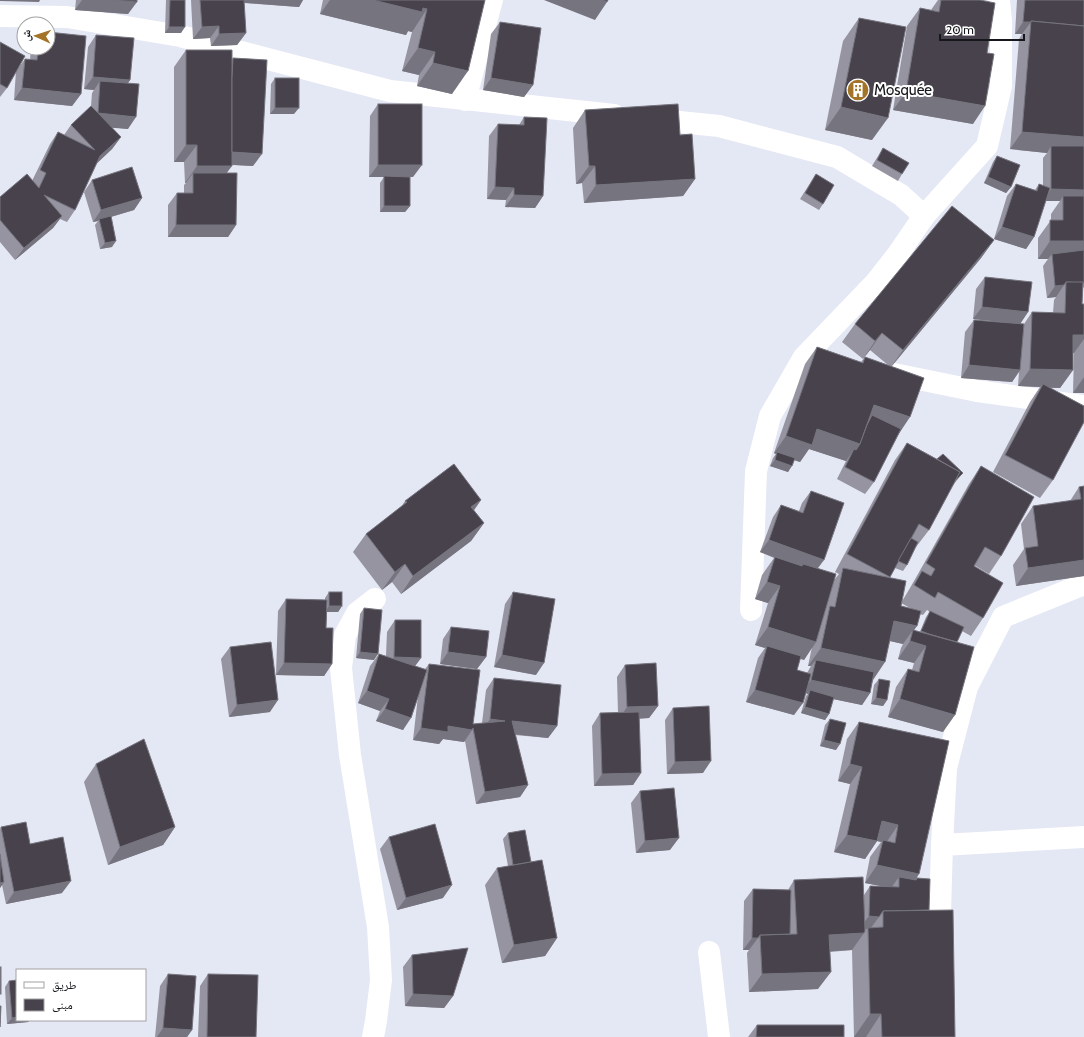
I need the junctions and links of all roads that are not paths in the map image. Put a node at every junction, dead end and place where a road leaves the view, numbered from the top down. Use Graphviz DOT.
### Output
graph roads {
  1 [pos="492,0"];
  2 [pos="999,0"];
  3 [pos="66,9"];
  4 [pos="0,16"];
  5 [pos="465,100"];
  6 [pos="924,216"];
  7 [pos="804,357"];
  8 [pos="827,361"];
  9 [pos="872,370"];
  10 [pos="1084,406"];
  11 [pos="1084,584"];
  12 [pos="375,599"];
  13 [pos="751,610"];
  14 [pos="1084,836"];
  15 [pos="942,846"];
  16 [pos="708,952"];
  17 [pos="942,960"];
  18 [pos="373,1037"];
  19 [pos="719,1037"];
  1 -- 5 [label="street"];
  2 -- 6 [label="street"];
  3 -- 4 [label="street"];
  3 -- 5 [label="street"];
  5 -- 6 [label="street"];
  6 -- 7 [label="street"];
  7 -- 8 [label="street"];
  7 -- 13 [label="street"];
  9 -- 10 [label="street"];
  11 -- 15 [label="street"];
  12 -- 18 [label="street"];
  14 -- 15 [label="street"];
  15 -- 17 [label="street"];
  16 -- 19 [label="street"];
}
